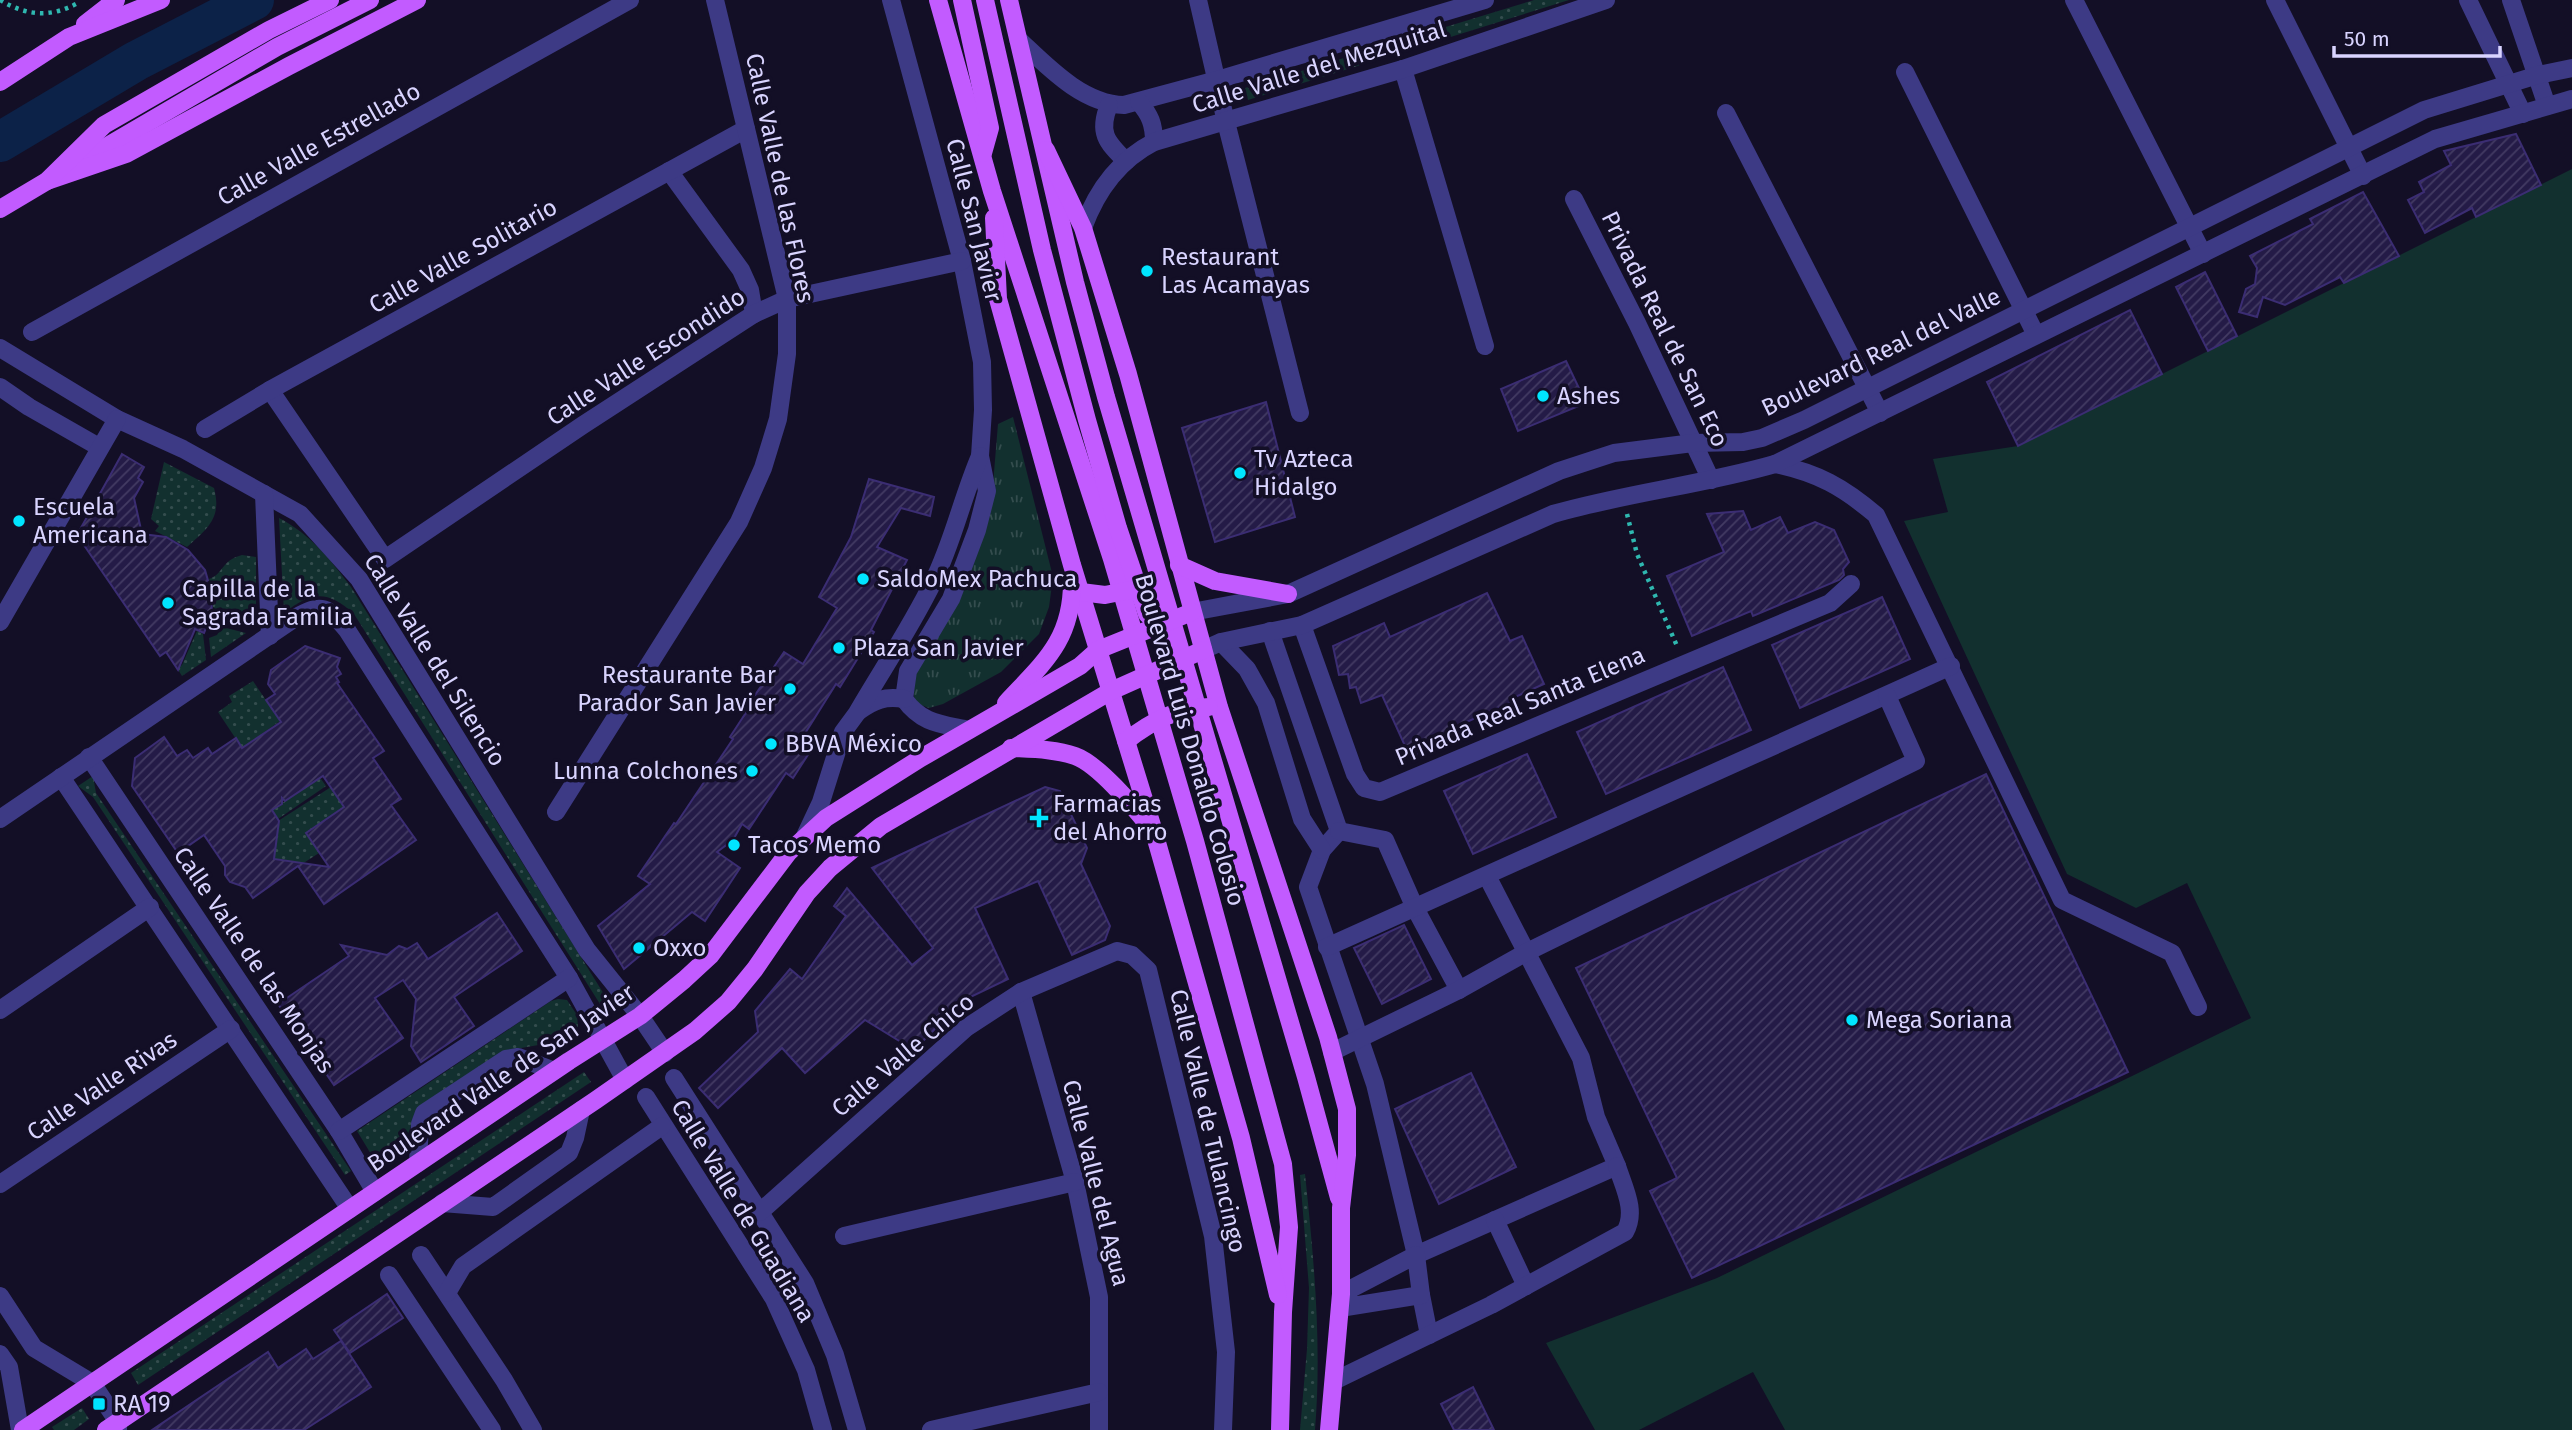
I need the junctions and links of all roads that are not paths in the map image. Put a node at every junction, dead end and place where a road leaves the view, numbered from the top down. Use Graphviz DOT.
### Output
graph roads {
  1 [pos="116,0"];
  2 [pos="132,0"];
  3 [pos="161,0"];
  4 [pos="330,0"];
  5 [pos="370,0"];
  6 [pos="417,0"];
  7 [pos="630,0"];
  8 [pos="715,0"];
  9 [pos="891,0"];
  10 [pos="938,0"];
  11 [pos="962,0"];
  12 [pos="985,0"];
  13 [pos="1009,0"];
  14 [pos="1198,0"];
  15 [pos="1485,0"];
  16 [pos="2074,0"];
  17 [pos="2275,0"];
  18 [pos="2468,0"];
  19 [pos="2511,0"];
  20 [pos="1599,1"];
  21 [pos="69,37"];
  22 [pos="1018,39"];
  23 [pos="2572,68"];
  24 [pos="1404,69"];
  25 [pos="1905,72"];
  26 [pos="2538,75"];
  27 [pos="1,78"];
  28 [pos="1217,80"];
  29 [pos="2510,85"];
  30 [pos="2572,99"];
  31 [pos="1139,102"];
  32 [pos="1109,105"];
  33 [pos="2547,106"];
  34 [pos="1726,113"];
  35 [pos="2523,114"];
  36 [pos="1226,122"];
  37 [pos="746,129"];
  38 [pos="1154,142"];
  39 [pos="2348,148"];
  40 [pos="1046,150"];
  41 [pos="982,155"];
  42 [pos="1126,161"];
  43 [pos="669,172"];
  44 [pos="2363,176"];
  45 [pos="47,181"];
  46 [pos="992,191"];
  47 [pos="1574,199"];
  48 [pos="0,209"];
  49 [pos="2190,227"];
  50 [pos="1083,228"];
  51 [pos="2203,254"];
  52 [pos="962,261"];
  53 [pos="786,299"];
  54 [pos="2022,309"];
  55 [pos="754,314"];
  56 [pos="32,332"];
  57 [pos="2036,335"];
  58 [pos="1485,346"];
  59 [pos="0,348"];
  60 [pos="0,387"];
  61 [pos="1867,388"];
  62 [pos="270,390"];
  63 [pos="1300,413"];
  64 [pos="1880,413"];
  65 [pos="117,419"];
  66 [pos="205,429"];
  67 [pos="1762,438"];
  68 [pos="1693,443"];
  69 [pos="99,447"];
  70 [pos="980,456"];
  71 [pos="1775,464"];
  72 [pos="1711,480"];
  73 [pos="264,494"];
  74 [pos="957,523"];
  75 [pos="977,530"];
  76 [pos="1178,562"];
  77 [pos="1072,565"];
  78 [pos="933,581"];
  79 [pos="1851,584"];
  80 [pos="955,590"];
  81 [pos="1081,593"];
  82 [pos="1288,594"];
  83 [pos="1192,612"];
  84 [pos="0,622"];
  85 [pos="1302,625"];
  86 [pos="1270,631"];
  87 [pos="270,636"];
  88 [pos="1220,642"];
  89 [pos="1180,644"];
  90 [pos="1098,650"];
  91 [pos="1203,650"];
  92 [pos="1951,666"];
  93 [pos="1111,691"];
  94 [pos="1887,696"];
  95 [pos="904,699"];
  96 [pos="1219,707"];
  97 [pos="857,713"];
  98 [pos="994,716"];
  99 [pos="969,730"];
  100 [pos="1126,741"];
  101 [pos="1011,748"];
  102 [pos="89,757"];
  103 [pos="61,777"];
  104 [pos="8,805"];
  105 [pos="556,812"];
  106 [pos="0,819"];
  107 [pos="1339,831"];
  108 [pos="1154,832"];
  109 [pos="805,836"];
  110 [pos="1322,850"];
  111 [pos="1487,876"];
  112 [pos="150,907"];
  113 [pos="1415,908"];
  114 [pos="1327,947"];
  115 [pos="1525,953"];
  116 [pos="1132,955"];
  117 [pos="569,978"];
  118 [pos="1459,990"];
  119 [pos="1021,992"];
  120 [pos="2198,1007"];
  121 [pos="0,1010"];
  122 [pos="640,1016"];
  123 [pos="232,1029"];
  124 [pos="602,1040"];
  125 [pos="1359,1040"];
  126 [pos="1332,1052"];
  127 [pos="665,1053"];
  128 [pos="554,1071"];
  129 [pos="674,1078"];
  130 [pos="625,1080"];
  131 [pos="646,1097"];
  132 [pos="581,1110"];
  133 [pos="662,1126"];
  134 [pos="339,1131"];
  135 [pos="418,1163"];
  136 [pos="1617,1166"];
  137 [pos="1075,1182"];
  138 [pos="0,1184"];
  139 [pos="375,1192"];
  140 [pos="442,1203"];
  141 [pos="1341,1208"];
  142 [pos="351,1209"];
  143 [pos="760,1212"];
  144 [pos="1495,1220"];
  145 [pos="844,1236"];
  146 [pos="421,1255"];
  147 [pos="1416,1255"];
  148 [pos="389,1275"];
  149 [pos="1526,1286"];
  150 [pos="447,1293"];
  151 [pos="1420,1295"];
  152 [pos="0,1296"];
  153 [pos="1341,1301"];
  154 [pos="1283,1312"];
  155 [pos="1429,1335"];
  156 [pos="34,1348"];
  157 [pos="4,1361"];
  158 [pos="1334,1381"];
  159 [pos="92,1383"];
  160 [pos="1099,1392"];
  161 [pos="114,1427"];
  162 [pos="487,1428"];
  163 [pos="22,1430"];
  164 [pos="533,1430"];
  165 [pos="823,1430"];
  166 [pos="857,1430"];
  167 [pos="931,1430"];
  168 [pos="1099,1430"];
  169 [pos="1223,1430"];
  170 [pos="1280,1430"];
  171 [pos="1329,1430"];
  1 -- 21 [label="main road"];
  2 -- 21 [label="main road"];
  3 -- 21 [label="main road"];
  4 -- 45 [label="main road"];
  5 -- 45 [label="main road"];
  6 -- 45 [label="main road"];
  7 -- 56 [label="street, Calle Valle Estrellado"];
  8 -- 37 [label="street, Calle Valle de las Flores"];
  9 -- 52 [label="street, Calle San Javier"];
  10 -- 41 [label="main road, Boulevard Luis Donaldo Colosio"];
  11 -- 41 [label="main road"];
  12 -- 89 [label="main road"];
  13 -- 22 [label="main road, Boulevard Luis Donaldo Colosio"];
  14 -- 28 [label="street"];
  15 -- 28 [label="street, Calle Valle del Mezquital"];
  16 -- 49 [label="street"];
  17 -- 39 [label="street"];
  18 -- 29 [label="street"];
  19 -- 26 [label="street"];
  20 -- 24 [label="street, Calle Valle del Mezquital"];
  21 -- 27 [label="main road"];
  22 -- 32 [label="street"];
  22 -- 40 [label="main road, Boulevard Luis Donaldo Colosio"];
  23 -- 26 [label="street, Boulevard Real del Valle"];
  24 -- 36 [label="street, Calle Valle del Mezquital"];
  24 -- 58 [label="street"];
  25 -- 54 [label="street"];
  26 -- 29 [label="street, Boulevard Real del Valle"];
  26 -- 33 [label="street"];
  28 -- 31 [label="street, Calle Valle del Mezquital"];
  28 -- 36 [label="street"];
  29 -- 35 [label="street"];
  29 -- 39 [label="street, Boulevard Real del Valle"];
  30 -- 33 [label="street"];
  31 -- 32 [label="street, Calle Valle del Mezquital"];
  31 -- 38 [label="street"];
  32 -- 42 [label="street"];
  33 -- 35 [label="street"];
  34 -- 61 [label="street"];
  35 -- 44 [label="street"];
  36 -- 38 [label="street, Calle Valle del Mezquital"];
  36 -- 63 [label="street"];
  37 -- 43 [label="street, Calle Valle Solitario"];
  37 -- 53 [label="street, Calle Valle de las Flores"];
  38 -- 42 [label="street, Calle Valle del Mezquital"];
  39 -- 44 [label="street"];
  39 -- 49 [label="street, Boulevard Real del Valle"];
  40 -- 50 [label="main road, Boulevard Luis Donaldo Colosio"];
  40 -- 89 [label="main road, Boulevard Luis Donaldo Colosio"];
  41 -- 46 [label="main road, Boulevard Luis Donaldo Colosio"];
  42 -- 50 [label="street, Calle Valle del Mezquital"];
  43 -- 55 [label="street"];
  43 -- 62 [label="street, Calle Valle Solitario"];
  44 -- 51 [label="street"];
  45 -- 48 [label="main road"];
  46 -- 77 [label="main road, Boulevard Luis Donaldo Colosio"];
  46 -- 154 [label="main road, Boulevard Luis Donaldo Colosio"];
  47 -- 68 [label="street, Privada Real de San Eco"];
  49 -- 51 [label="street"];
  49 -- 54 [label="street, Boulevard Real del Valle"];
  50 -- 76 [label="main road, Boulevard Luis Donaldo Colosio"];
  51 -- 57 [label="street"];
  52 -- 53 [label="street, Calle Valle Escondido"];
  52 -- 70 [label="street, Calle San Javier"];
  53 -- 55 [label="street, Calle Valle Escondido"];
  53 -- 105 [label="street, Calle Valle de las Flores"];
  54 -- 57 [label="street"];
  54 -- 61 [label="street, Boulevard Real del Valle"];
  55 -- 62 [label="street, Calle Valle Escondido"];
  57 -- 64 [label="street"];
  59 -- 65 [label="street, Calle Valle del Silencio"];
  60 -- 69 [label="street"];
  61 -- 64 [label="street"];
  61 -- 67 [label="street, Boulevard Real del Valle"];
  62 -- 66 [label="street, Calle Valle Solitario"];
  64 -- 71 [label="street"];
  65 -- 69 [label="street"];
  65 -- 73 [label="street, Calle Valle del Silencio"];
  67 -- 68 [label="street, Boulevard Real del Valle"];
  67 -- 71 [label="street"];
  68 -- 72 [label="street, Privada Real de San Eco"];
  68 -- 82 [label="street, Boulevard Real del Valle"];
  69 -- 84 [label="street"];
  70 -- 74 [label="street, Calle San Javier"];
  70 -- 75 [label="street, Calle San Javier"];
  71 -- 72 [label="street"];
  71 -- 92 [label="street"];
  72 -- 85 [label="street"];
  73 -- 87 [label="street"];
  73 -- 122 [label="street, Calle Valle del Silencio"];
  74 -- 75 [label="street"];
  74 -- 78 [label="street, Calle San Javier"];
  75 -- 80 [label="street, Calle San Javier"];
  76 -- 81 [label="main road"];
  76 -- 82 [label="main road"];
  76 -- 83 [label="main road, Boulevard Luis Donaldo Colosio"];
  77 -- 81 [label="main road, Boulevard Luis Donaldo Colosio"];
  77 -- 98 [label="main road"];
  78 -- 80 [label="street"];
  78 -- 97 [label="street, Calle San Javier"];
  79 -- 85 [label="street, Privada Real Santa Elena"];
  80 -- 95 [label="street, Calle San Javier"];
  81 -- 90 [label="main road, Boulevard Luis Donaldo Colosio"];
  82 -- 83 [label="street, Boulevard Real del Valle"];
  83 -- 90 [label="main road, Boulevard Valle de San Javier"];
  83 -- 91 [label="main road, Boulevard Luis Donaldo Colosio"];
  85 -- 86 [label="street"];
  86 -- 88 [label="street"];
  86 -- 107 [label="street"];
  87 -- 102 [label="street"];
  87 -- 117 [label="street"];
  88 -- 91 [label="street"];
  88 -- 110 [label="street"];
  89 -- 141 [label="main road, Boulevard Luis Donaldo Colosio"];
  90 -- 93 [label="main road, Boulevard Luis Donaldo Colosio"];
  90 -- 98 [label="main road, Boulevard Valle de San Javier"];
  91 -- 93 [label="main road"];
  91 -- 96 [label="main road, Boulevard Luis Donaldo Colosio"];
  92 -- 94 [label="street"];
  92 -- 120 [label="street"];
  93 -- 100 [label="main road, Boulevard Luis Donaldo Colosio"];
  93 -- 101 [label="main road"];
  94 -- 111 [label="street"];
  94 -- 115 [label="street"];
  95 -- 97 [label="street"];
  95 -- 99 [label="street"];
  96 -- 100 [label="main road"];
  96 -- 126 [label="main road, Boulevard Luis Donaldo Colosio"];
  97 -- 109 [label="street, Calle San Javier"];
  98 -- 99 [label="main road, Boulevard Valle de San Javier"];
  99 -- 109 [label="main road, Boulevard Valle de San Javier"];
  100 -- 108 [label="main road, Boulevard Luis Donaldo Colosio"];
  101 -- 108 [label="main road"];
  101 -- 127 [label="main road"];
  102 -- 103 [label="street"];
  102 -- 134 [label="street, Calle Valle de las Monjas"];
  103 -- 104 [label="street"];
  103 -- 112 [label="street"];
  104 -- 106 [label="street"];
  107 -- 110 [label="street"];
  107 -- 113 [label="street"];
  108 -- 154 [label="main road, Boulevard Luis Donaldo Colosio"];
  109 -- 122 [label="main road, Boulevard Valle de San Javier"];
  110 -- 114 [label="street"];
  111 -- 113 [label="street"];
  111 -- 115 [label="street"];
  112 -- 121 [label="street"];
  112 -- 123 [label="street"];
  113 -- 114 [label="street"];
  113 -- 118 [label="street"];
  114 -- 125 [label="street"];
  115 -- 118 [label="street"];
  115 -- 136 [label="street"];
  116 -- 119 [label="street, Calle Valle Chico"];
  116 -- 169 [label="street, Calle Valle de Tulancingo"];
  117 -- 124 [label="street"];
  117 -- 134 [label="street, Boulevard Valle de San Javier"];
  118 -- 125 [label="street"];
  119 -- 137 [label="street, Calle Valle del Agua"];
  119 -- 143 [label="street, Calle Valle Chico"];
  122 -- 124 [label="main road, Boulevard Valle de San Javier"];
  122 -- 127 [label="street, Calle Valle del Silencio"];
  123 -- 138 [label="street, Calle Valle Rivas"];
  123 -- 142 [label="street"];
  124 -- 128 [label="main road, Boulevard Valle de San Javier"];
  124 -- 130 [label="street"];
  125 -- 126 [label="street"];
  125 -- 147 [label="street"];
  126 -- 141 [label="main road, Boulevard Luis Donaldo Colosio"];
  127 -- 130 [label="main road"];
  128 -- 135 [label="main road, Boulevard Valle de San Javier"];
  128 -- 135 [label="street"];
  129 -- 143 [label="street, Calle Valle de Guadiana"];
  130 -- 132 [label="main road"];
  131 -- 133 [label="street, Calle Valle de Guadiana"];
  132 -- 140 [label="main road"];
  132 -- 140 [label="street"];
  133 -- 150 [label="street"];
  133 -- 165 [label="street, Calle Valle de Guadiana"];
  134 -- 139 [label="street, Calle Valle de las Monjas"];
  135 -- 139 [label="main road, Boulevard Valle de San Javier"];
  136 -- 144 [label="street"];
  136 -- 149 [label="street"];
  137 -- 145 [label="street"];
  137 -- 160 [label="street, Calle Valle del Agua"];
  139 -- 142 [label="main road, Boulevard Valle de San Javier"];
  140 -- 161 [label="main road"];
  141 -- 153 [label="main road, Boulevard Luis Donaldo Colosio"];
  142 -- 159 [label="main road, Boulevard Valle de San Javier"];
  143 -- 166 [label="street, Calle Valle de Guadiana"];
  144 -- 147 [label="street"];
  144 -- 149 [label="street"];
  146 -- 150 [label="street"];
  147 -- 151 [label="street"];
  147 -- 153 [label="street"];
  148 -- 162 [label="street"];
  149 -- 155 [label="street"];
  150 -- 164 [label="street"];
  151 -- 153 [label="street"];
  151 -- 155 [label="street"];
  152 -- 156 [label="street"];
  153 -- 158 [label="main road, Boulevard Luis Donaldo Colosio"];
  154 -- 170 [label="main road, Boulevard Luis Donaldo Colosio"];
  155 -- 158 [label="street"];
  156 -- 157 [label="street"];
  156 -- 159 [label="street"];
  157 -- 163 [label="street"];
  158 -- 171 [label="main road, Boulevard Luis Donaldo Colosio"];
  159 -- 161 [label="street"];
  159 -- 163 [label="main road, Boulevard Valle de San Javier"];
  160 -- 167 [label="street"];
  160 -- 168 [label="street, Calle Valle del Agua"];
}
